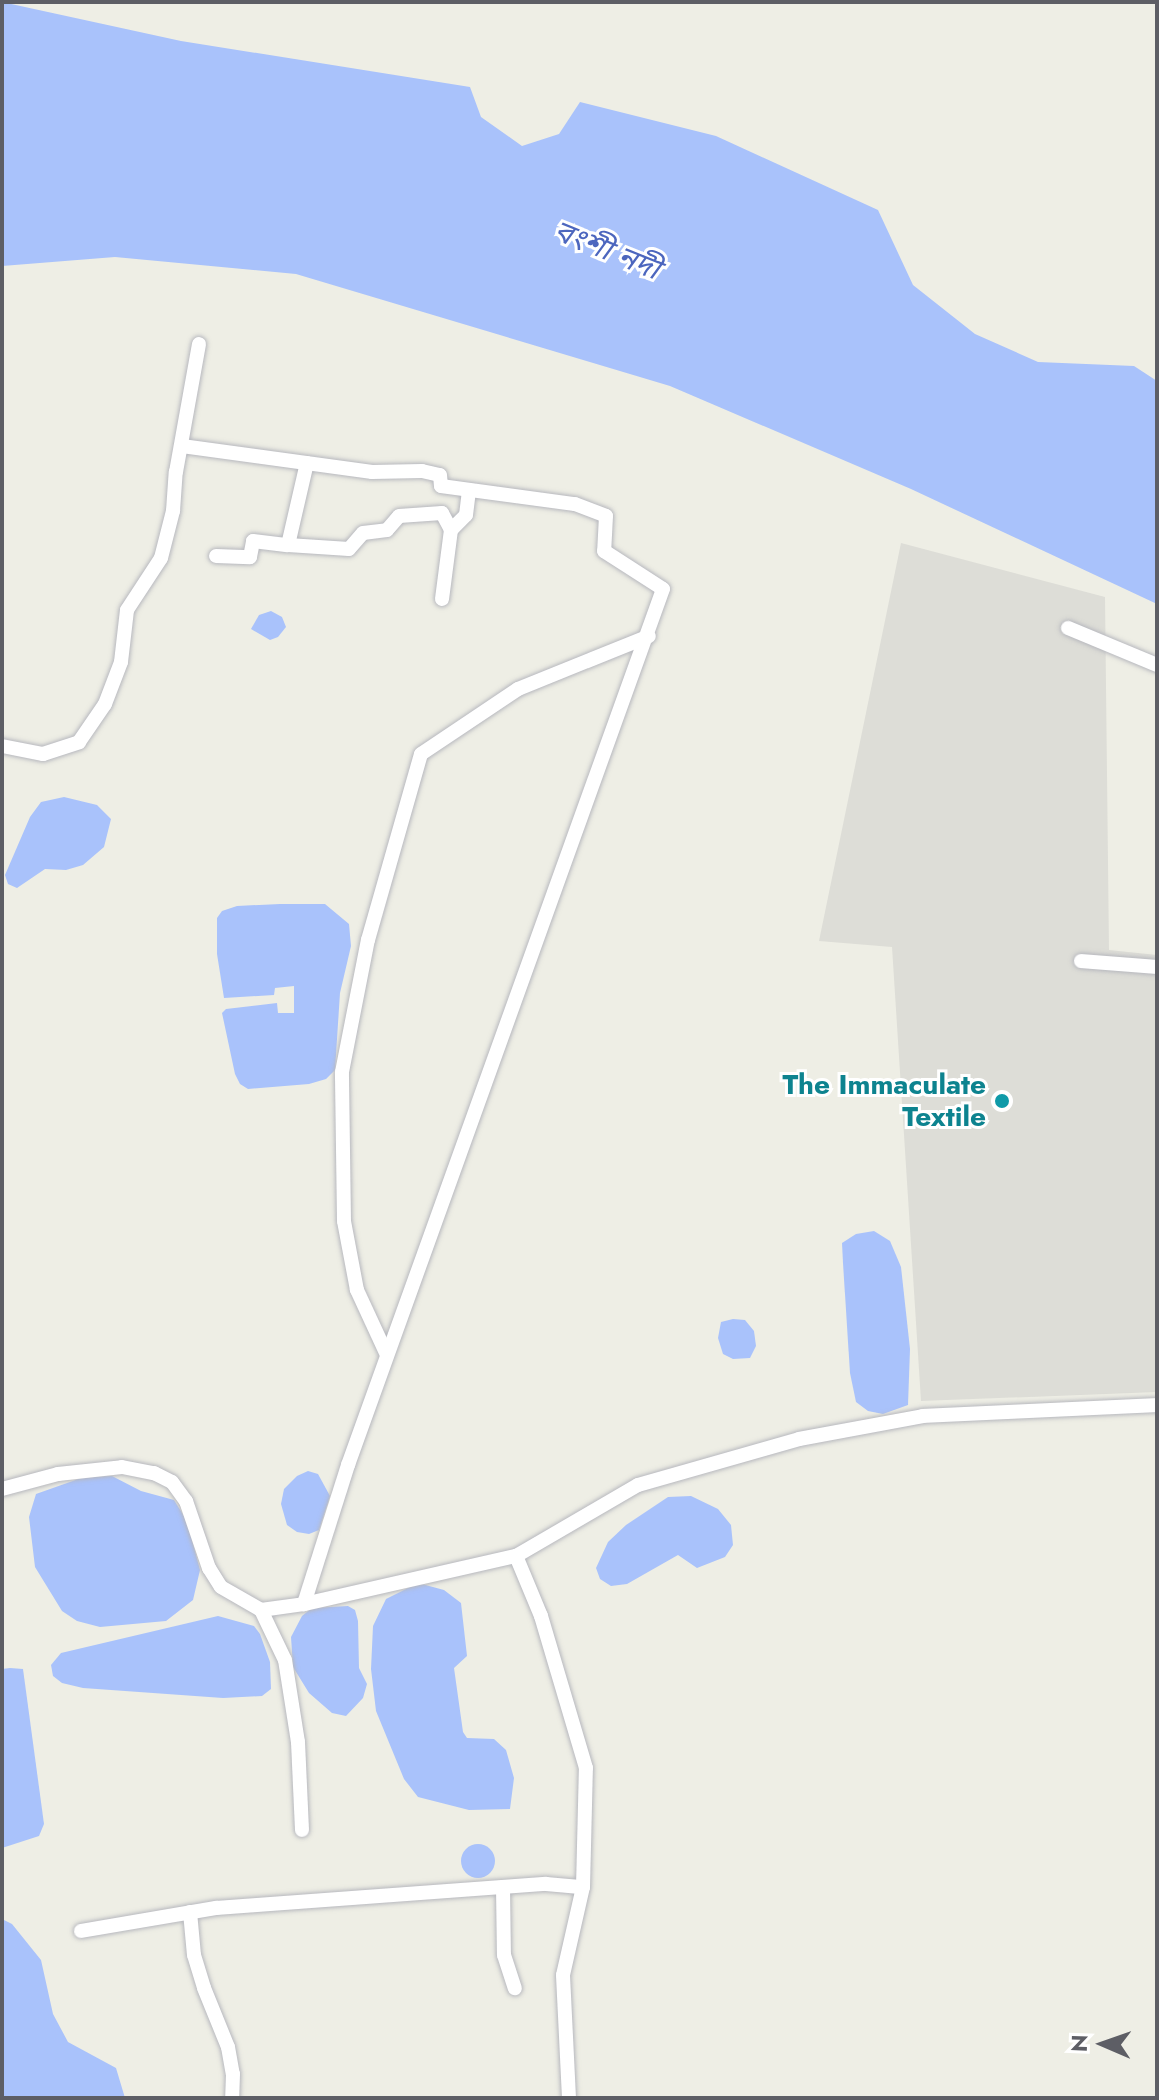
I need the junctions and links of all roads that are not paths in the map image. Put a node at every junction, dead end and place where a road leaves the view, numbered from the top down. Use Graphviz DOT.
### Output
graph roads {
  1 [pos="199,344"];
  2 [pos="182,446"];
  3 [pos="307,463"];
  4 [pos="469,490"];
  5 [pos="451,530"];
  6 [pos="288,545"];
  7 [pos="216,556"];
  8 [pos="442,599"];
  9 [pos="1068,628"];
  10 [pos="649,636"];
  11 [pos="1157,665"];
  12 [pos="2,746"];
  13 [pos="1081,961"];
  14 [pos="1157,967"];
  15 [pos="387,1355"];
  16 [pos="1157,1405"];
  17 [pos="2,1489"];
  18 [pos="516,1556"];
  19 [pos="304,1604"];
  20 [pos="261,1610"];
  21 [pos="302,1830"];
  22 [pos="503,1887"];
  23 [pos="583,1887"];
  24 [pos="190,1912"];
  25 [pos="81,1931"];
  26 [pos="515,1988"];
  27 [pos="232,2098"];
  28 [pos="569,2098"];
  1 -- 2 [label="street"];
  2 -- 3 [label="street"];
  2 -- 12 [label="street"];
  3 -- 4 [label="street"];
  3 -- 6 [label="street"];
  4 -- 5 [label="street"];
  4 -- 10 [label="street"];
  5 -- 6 [label="street"];
  5 -- 8 [label="street"];
  6 -- 7 [label="street"];
  9 -- 11 [label="street"];
  10 -- 15 [label="street"];
  10 -- 15 [label="street"];
  13 -- 14 [label="street"];
  15 -- 19 [label="street"];
  16 -- 18 [label="street"];
  17 -- 20 [label="street"];
  18 -- 19 [label="street"];
  18 -- 23 [label="street"];
  19 -- 20 [label="street"];
  20 -- 21 [label="street"];
  22 -- 23 [label="street"];
  22 -- 24 [label="street"];
  22 -- 26 [label="street"];
  23 -- 28 [label="street"];
  24 -- 25 [label="street"];
  24 -- 27 [label="street"];
}
